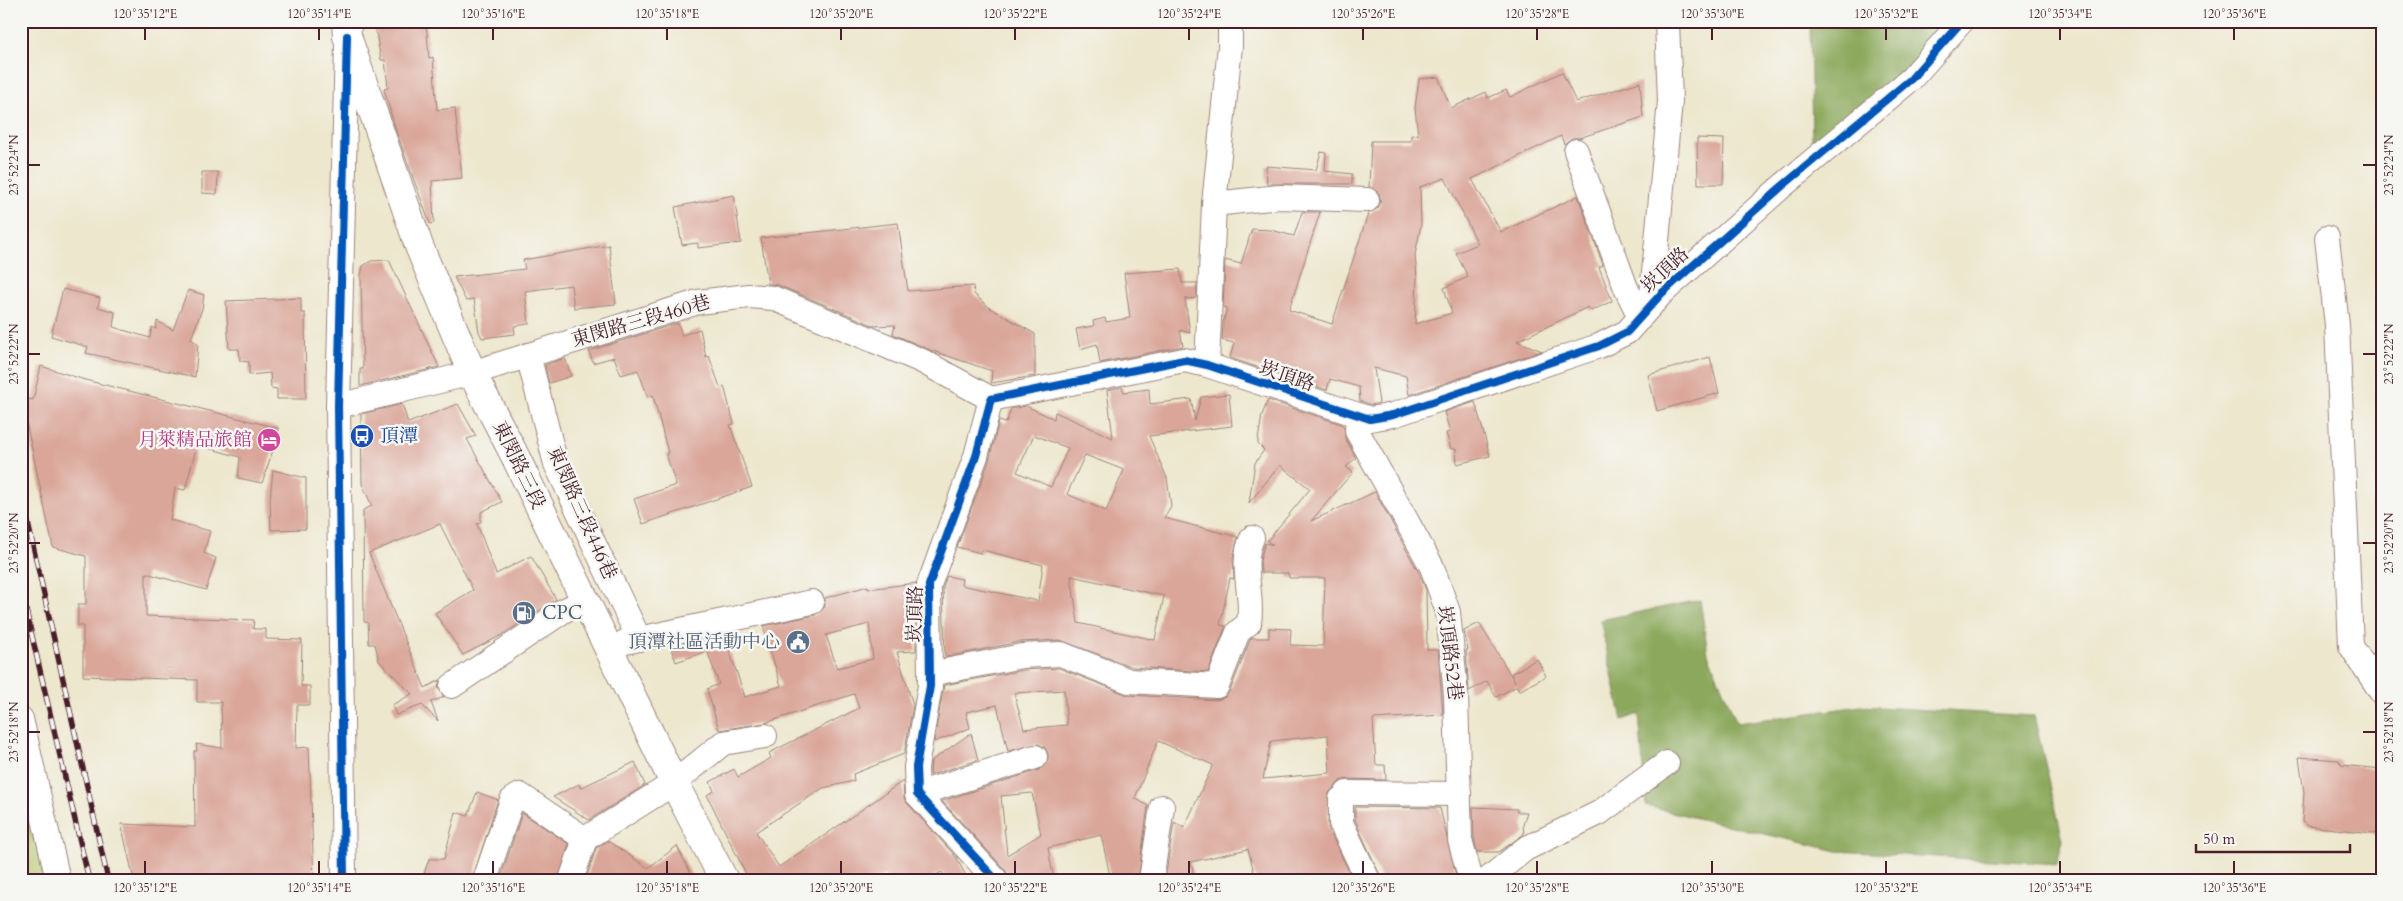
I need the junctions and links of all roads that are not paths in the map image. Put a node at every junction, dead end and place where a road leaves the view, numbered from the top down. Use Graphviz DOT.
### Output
graph roads {
  1 [pos="1230,21"];
  2 [pos="1667,21"];
  3 [pos="1962,21"];
  4 [pos="347,28"];
  5 [pos="1576,151"];
  6 [pos="1367,200"];
  7 [pos="1214,204"];
  8 [pos="2327,238"];
  9 [pos="1646,311"];
  10 [pos="528,355"];
  11 [pos="1207,365"];
  12 [pos="472,373"];
  13 [pos="991,399"];
  14 [pos="338,406"];
  15 [pos="1358,416"];
  16 [pos="1252,538"];
  17 [pos="584,601"];
  18 [pos="812,602"];
  19 [pos="639,639"];
  20 [pos="606,646"];
  21 [pos="930,674"];
  22 [pos="452,686"];
  23 [pos="2382,693"];
  24 [pos="21,718"];
  25 [pos="765,736"];
  26 [pos="1035,756"];
  27 [pos="1667,763"];
  28 [pos="674,783"];
  29 [pos="917,794"];
  30 [pos="1459,794"];
  31 [pos="1162,807"];
  32 [pos="585,839"];
  33 [pos="58,880"];
  34 [pos="344,880"];
  35 [pos="485,880"];
  36 [pos="571,880"];
  37 [pos="724,880"];
  38 [pos="996,880"];
  39 [pos="1151,880"];
  40 [pos="1368,880"];
  41 [pos="1471,880"];
  42 [pos="1487,880"];
  1 -- 7 [label="street"];
  2 -- 9 [label="street"];
  3 -- 9 [label="street, 崁頂路"];
  4 -- 12 [label="main road, 東閔路三段"];
  4 -- 14 [label="street"];
  5 -- 9 [label="street"];
  6 -- 7 [label="street"];
  7 -- 11 [label="street"];
  8 -- 23 [label="street"];
  9 -- 15 [label="street, 崁頂路"];
  10 -- 12 [label="street, 東閔路三段460巷"];
  10 -- 13 [label="street, 東閔路三段460巷"];
  10 -- 19 [label="street, 東閔路三段446巷"];
  11 -- 13 [label="street, 崁頂路"];
  11 -- 15 [label="street, 崁頂路"];
  12 -- 14 [label="street, 東閔路三段460巷"];
  12 -- 17 [label="main road, 東閔路三段"];
  13 -- 21 [label="street, 崁頂路"];
  14 -- 34 [label="street"];
  15 -- 30 [label="street, 崁頂路52巷"];
  16 -- 21 [label="street"];
  17 -- 20 [label="main road, 東閔路三段"];
  17 -- 22 [label="street"];
  18 -- 19 [label="street"];
  19 -- 20 [label="street"];
  20 -- 28 [label="main road, 東閔路三段"];
  21 -- 29 [label="street, 崁頂路"];
  24 -- 33 [label="street"];
  25 -- 28 [label="street"];
  26 -- 29 [label="street"];
  27 -- 42 [label="street"];
  28 -- 32 [label="street"];
  28 -- 37 [label="main road, 東閔路三段"];
  29 -- 38 [label="street"];
  30 -- 40 [label="street"];
  30 -- 41 [label="street, 崁頂路52巷"];
  31 -- 39 [label="street"];
  32 -- 35 [label="street"];
  32 -- 36 [label="street"];
}
